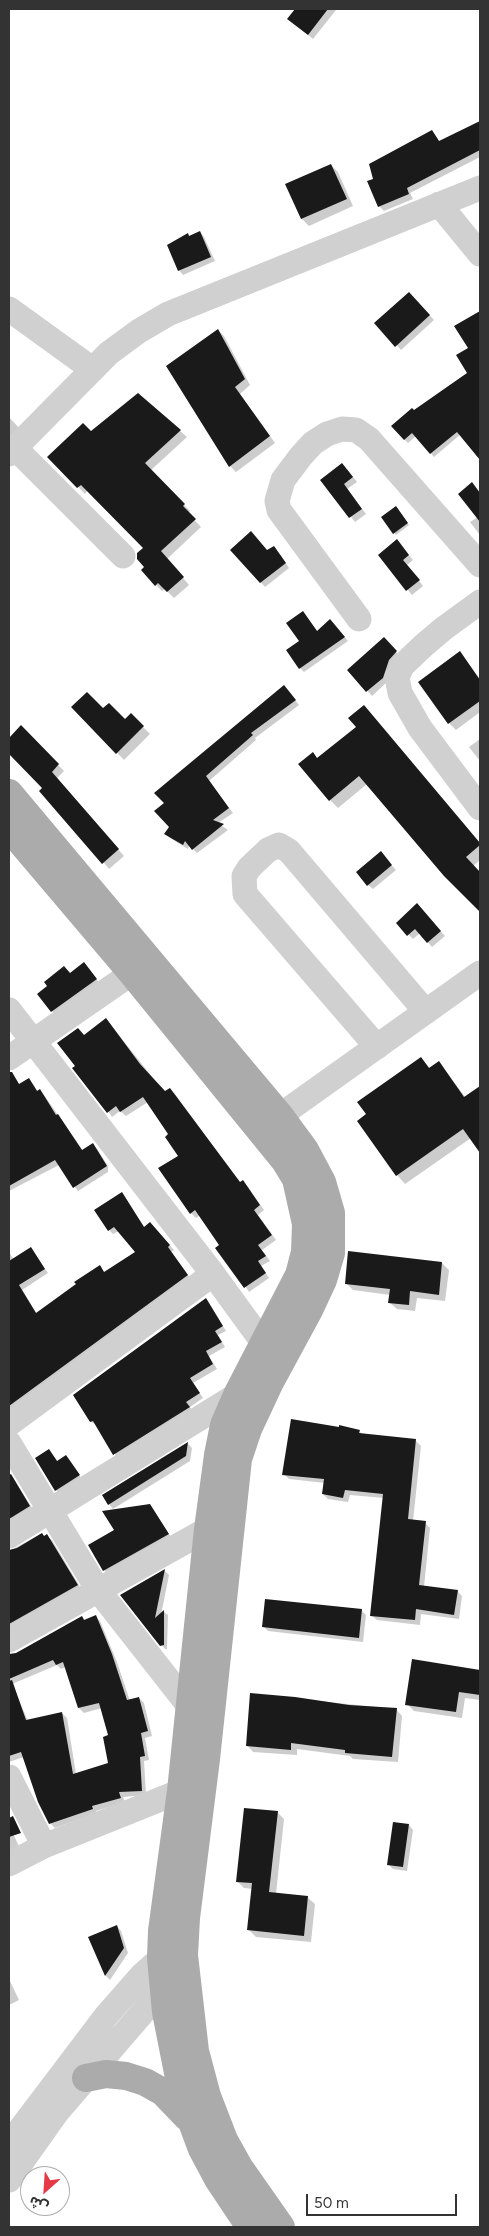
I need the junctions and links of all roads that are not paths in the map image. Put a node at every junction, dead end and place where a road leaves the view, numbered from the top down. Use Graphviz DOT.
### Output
graph roads {
  1 [pos="480,188"];
  2 [pos="439,204"];
  3 [pos="480,254"];
  4 [pos="9,309"];
  5 [pos="92,369"];
  6 [pos="12,451"];
  7 [pos="123,556"];
  8 [pos="480,565"];
  9 [pos="480,602"];
  10 [pos="359,619"];
  11 [pos="9,793"];
  12 [pos="480,808"];
  13 [pos="9,828"];
  14 [pos="132,973"];
  15 [pos="480,973"];
  16 [pos="9,1010"];
  17 [pos="426,1012"];
  18 [pos="35,1041"];
  19 [pos="377,1047"];
  20 [pos="9,1058"];
  21 [pos="270,1123"];
  22 [pos="213,1274"];
  23 [pos="264,1344"];
  24 [pos="237,1395"];
  25 [pos="9,1424"];
  26 [pos="9,1444"];
  27 [pos="51,1510"];
  28 [pos="208,1529"];
  29 [pos="9,1536"];
  30 [pos="98,1590"];
  31 [pos="9,1640"];
  32 [pos="189,1706"];
  33 [pos="195,1758"];
  34 [pos="9,1777"];
  35 [pos="181,1791"];
  36 [pos="44,1846"];
  37 [pos="9,1864"];
  38 [pos="176,1958"];
  39 [pos="163,1988"];
  40 [pos="86,2078"];
  41 [pos="191,2122"];
  42 [pos="9,2144"];
  43 [pos="9,2180"];
  44 [pos="250,2227"];
  45 [pos="281,2227"];
  1 -- 2 [label="street"];
  2 -- 3 [label="street"];
  2 -- 5 [label="street"];
  4 -- 5 [label="street"];
  5 -- 6 [label="street"];
  6 -- 7 [label="street"];
  8 -- 10 [label="street"];
  9 -- 12 [label="street"];
  11 -- 21 [label="main road"];
  13 -- 14 [label="main road"];
  14 -- 18 [label="street"];
  14 -- 21 [label="main road"];
  15 -- 17 [label="street"];
  16 -- 18 [label="street"];
  17 -- 19 [label="street"];
  17 -- 19 [label="street"];
  18 -- 20 [label="street"];
  18 -- 22 [label="street"];
  19 -- 21 [label="street"];
  21 -- 23 [label="main road"];
  21 -- 33 [label="main road"];
  22 -- 23 [label="street"];
  22 -- 25 [label="street"];
  23 -- 24 [label="main road"];
  24 -- 27 [label="street"];
  24 -- 28 [label="main road"];
  26 -- 27 [label="street"];
  27 -- 29 [label="street"];
  27 -- 30 [label="street"];
  28 -- 30 [label="street"];
  28 -- 32 [label="main road"];
  30 -- 31 [label="street"];
  30 -- 32 [label="street"];
  32 -- 33 [label="main road"];
  33 -- 35 [label="main road"];
  33 -- 38 [label="main road"];
  34 -- 36 [label="street"];
  35 -- 36 [label="street"];
  35 -- 38 [label="main road"];
  36 -- 37 [label="street"];
  38 -- 39 [label="main road"];
  38 -- 42 [label="street"];
  38 -- 45 [label="main road"];
  39 -- 40 [label="street"];
  39 -- 41 [label="main road"];
  40 -- 41 [label="main road"];
  40 -- 43 [label="street"];
  41 -- 44 [label="main road"];
}
